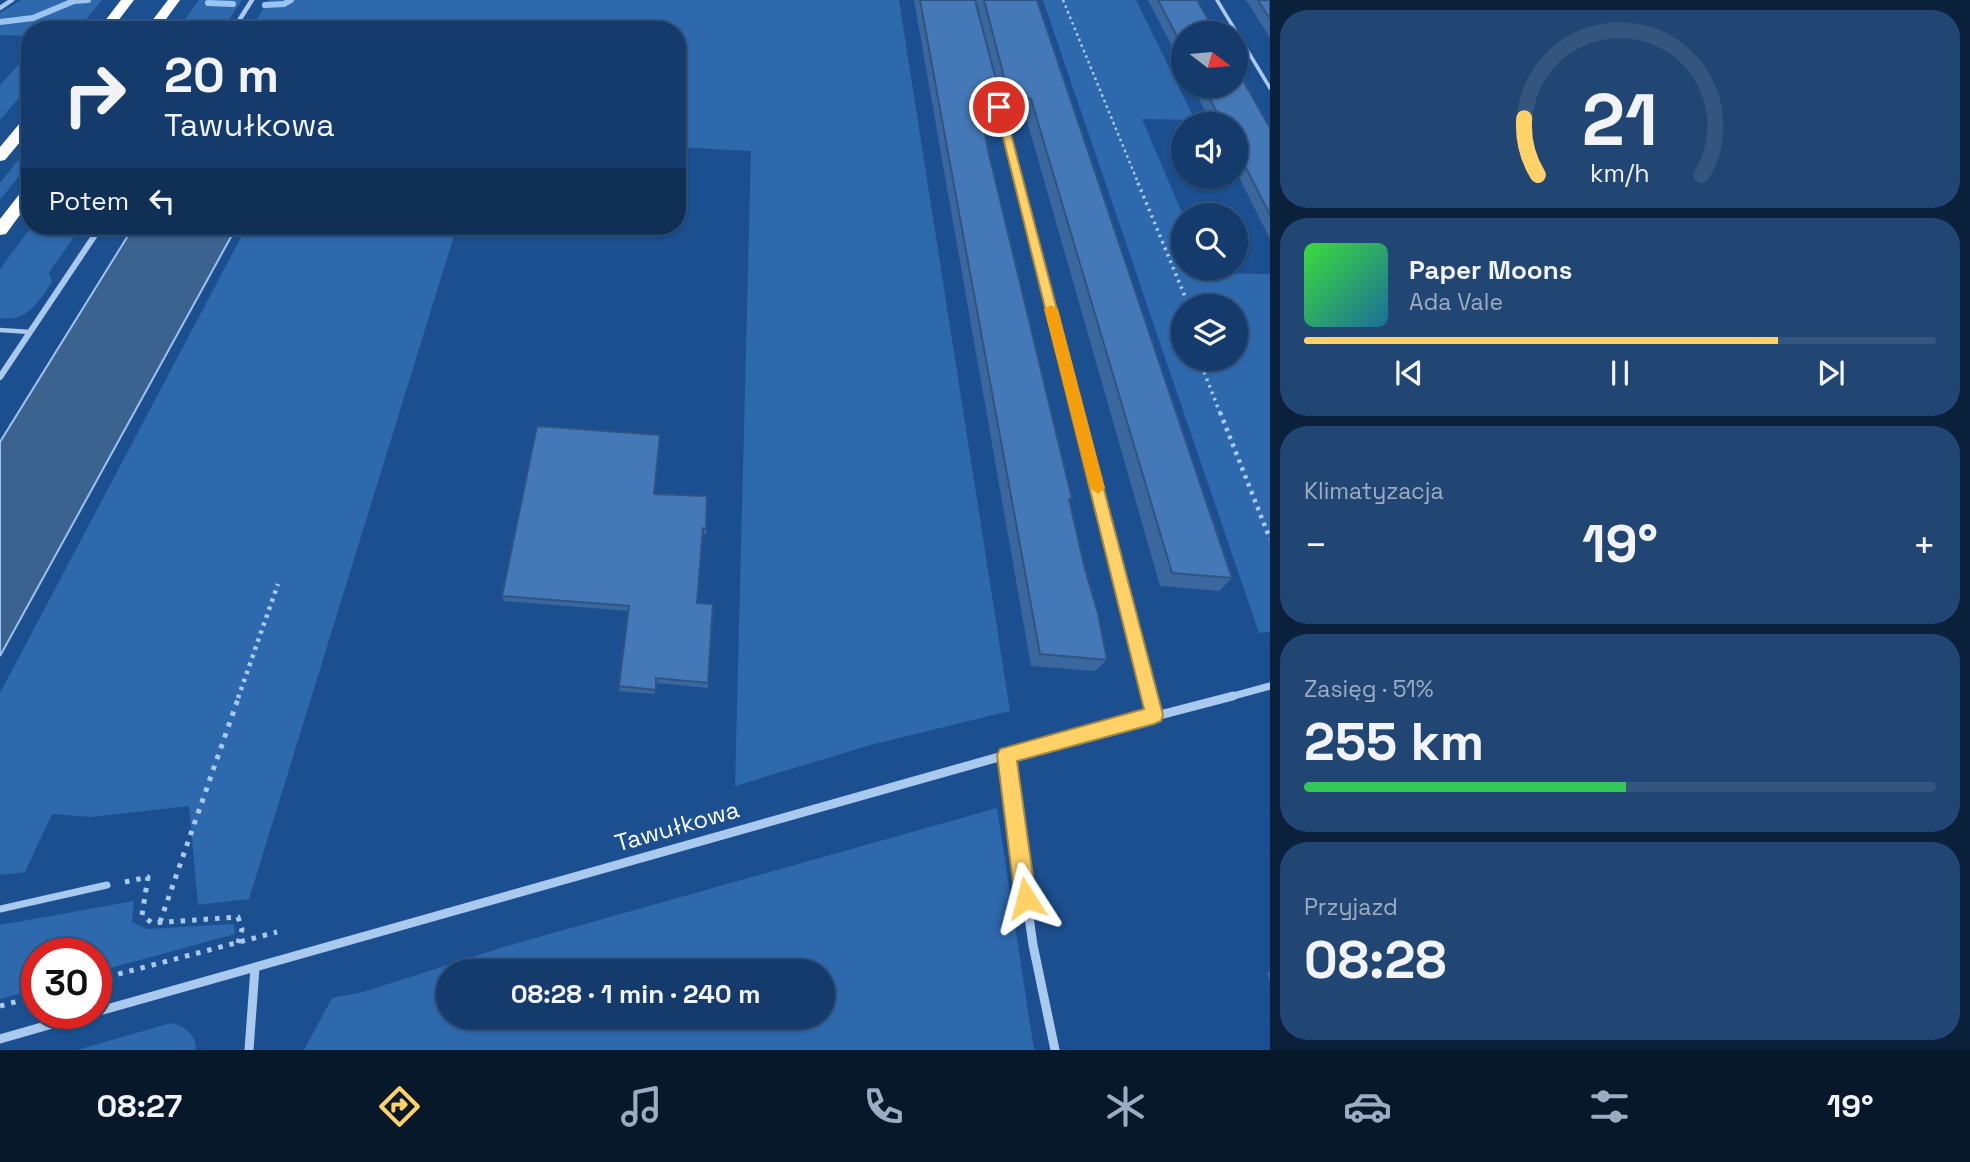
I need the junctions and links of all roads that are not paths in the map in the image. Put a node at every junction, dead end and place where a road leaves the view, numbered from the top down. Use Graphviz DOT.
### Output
graph roads {
  1 [pos="12,0"];
  2 [pos="128,0"];
  3 [pos="174,0"];
  4 [pos="252,0"];
  5 [pos="1217,0"];
  6 [pos="0,8"];
  7 [pos="111,21"];
  8 [pos="158,21"];
  9 [pos="239,21"];
  10 [pos="1270,88"];
  11 [pos="995,94"];
  12 [pos="21,131"];
  13 [pos="0,157"];
  14 [pos="21,202"];
  15 [pos="0,230"];
  16 [pos="95,235"];
  17 [pos="0,330"];
  18 [pos="30,332"];
  19 [pos="0,377"];
  20 [pos="1270,686"];
  21 [pos="1154,715"];
  22 [pos="1006,755"];
  23 [pos="107,885"];
  24 [pos="0,909"];
  25 [pos="255,968"];
  26 [pos="112,1008"];
  27 [pos="35,1029"];
  28 [pos="0,1039"];
  29 [pos="249,1050"];
  30 [pos="1055,1050"];
  1 -- 6 [label="street"];
  2 -- 7 [label="highway"];
  3 -- 8 [label="highway"];
  4 -- 9 [label="street"];
  5 -- 10 [label="lane"];
  11 -- 21 [label="lane"];
  12 -- 13 [label="highway"];
  14 -- 15 [label="highway"];
  16 -- 18 [label="street"];
  17 -- 18 [label="lane"];
  18 -- 19 [label="street"];
  20 -- 21 [label="street, Tawułkowa"];
  21 -- 22 [label="street, Tawułkowa"];
  22 -- 25 [label="street, Tawułkowa"];
  22 -- 30 [label="street"];
  23 -- 24 [label="lane"];
  25 -- 26 [label="street, Tawułkowa"];
  25 -- 29 [label="street"];
  27 -- 28 [label="street"];
}
